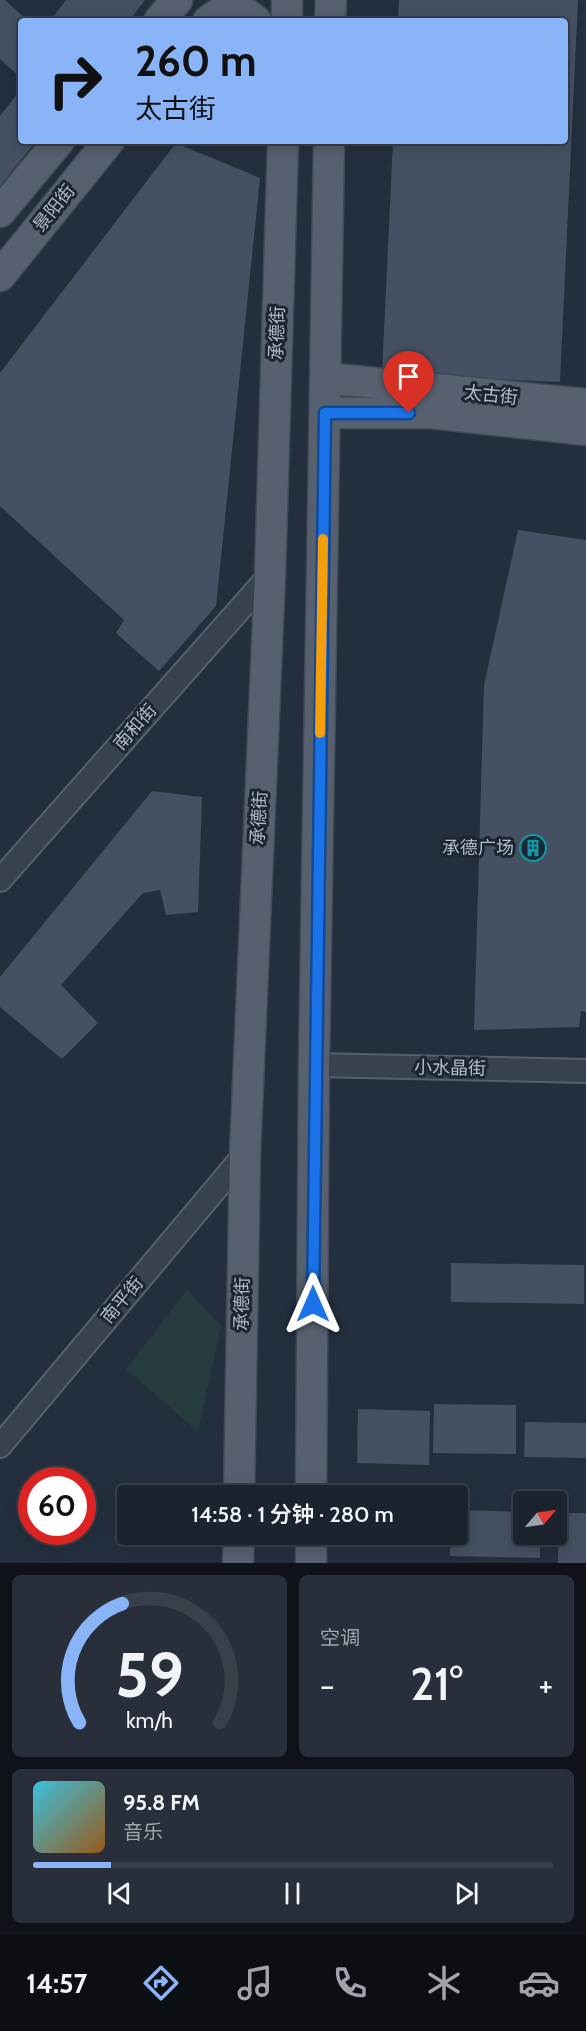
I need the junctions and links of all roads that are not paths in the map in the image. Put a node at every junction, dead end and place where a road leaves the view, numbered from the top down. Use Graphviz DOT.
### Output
graph roads {
  1 [pos="177,0"];
  2 [pos="223,0"];
  3 [pos="287,0"];
  4 [pos="331,0"];
  5 [pos="162,18"];
  6 [pos="209,18"];
  7 [pos="212,18"];
  8 [pos="252,18"];
  9 [pos="287,18"];
  10 [pos="330,18"];
  11 [pos="57,144"];
  12 [pos="107,144"];
  13 [pos="283,144"];
  14 [pos="328,144"];
  15 [pos="0,212"];
  16 [pos="0,276"];
  17 [pos="325,378"];
  18 [pos="586,404"];
  19 [pos="325,413"];
  20 [pos="586,430"];
  21 [pos="270,574"];
  22 [pos="0,880"];
  23 [pos="314,1065"];
  24 [pos="586,1071"];
  25 [pos="245,1154"];
  26 [pos="0,1446"];
  27 [pos="239,1485"];
  28 [pos="311,1485"];
  29 [pos="238,1545"];
  30 [pos="311,1545"];
  31 [pos="238,1563"];
  32 [pos="311,1563"];
  1 -- 5 [label="main road"];
  2 -- 6 [label="main road"];
  3 -- 9 [label="main road"];
  4 -- 10 [label="main road"];
  7 -- 8 [label="main road"];
  11 -- 15 [label="main road"];
  12 -- 16 [label="main road, 景阳街"];
  13 -- 21 [label="main road, 承德街"];
  14 -- 17 [label="main road"];
  17 -- 18 [label="main road, 太古街"];
  17 -- 19 [label="main road"];
  19 -- 20 [label="main road, 太古街"];
  19 -- 23 [label="main road"];
  21 -- 22 [label="street, 南和街"];
  21 -- 25 [label="main road, 承德街"];
  23 -- 24 [label="street, 小水晶街"];
  23 -- 28 [label="main road"];
  25 -- 26 [label="street, 南平街"];
  25 -- 27 [label="main road, 承德街"];
  29 -- 31 [label="main road"];
  30 -- 32 [label="main road"];
}
